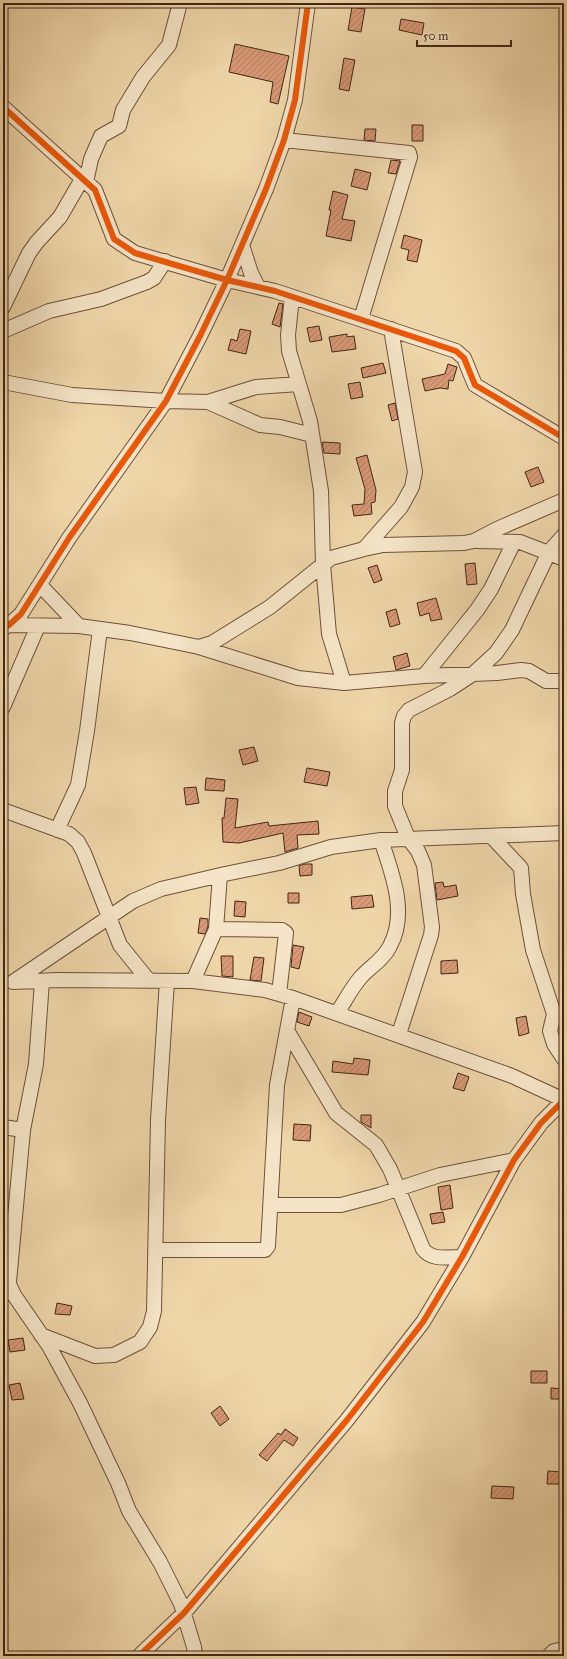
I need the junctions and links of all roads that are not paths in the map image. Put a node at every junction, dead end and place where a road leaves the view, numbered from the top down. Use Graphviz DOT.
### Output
graph roads {
  1 [pos="180,3"];
  2 [pos="308,3"];
  3 [pos="3,107"];
  4 [pos="284,140"];
  5 [pos="84,180"];
  6 [pos="242,244"];
  7 [pos="165,261"];
  8 [pos="227,280"];
  9 [pos="258,287"];
  10 [pos="292,297"];
  11 [pos="3,307"];
  12 [pos="362,319"];
  13 [pos="391,329"];
  14 [pos="3,331"];
  15 [pos="3,382"];
  16 [pos="299,384"];
  17 [pos="166,401"];
  18 [pos="208,402"];
  19 [pos="312,435"];
  20 [pos="564,438"];
  21 [pos="564,500"];
  22 [pos="564,535"];
  23 [pos="474,540"];
  24 [pos="514,542"];
  25 [pos="364,549"];
  26 [pos="549,552"];
  27 [pos="564,558"];
  28 [pos="323,564"];
  29 [pos="40,585"];
  30 [pos="38,626"];
  31 [pos="79,626"];
  32 [pos="6,627"];
  33 [pos="100,629"];
  34 [pos="199,647"];
  35 [pos="473,674"];
  36 [pos="424,676"];
  37 [pos="564,682"];
  38 [pos="344,683"];
  39 [pos="3,707"];
  40 [pos="3,810"];
  41 [pos="57,830"];
  42 [pos="564,833"];
  43 [pos="491,836"];
  44 [pos="408,838"];
  45 [pos="381,840"];
  46 [pos="220,875"];
  47 [pos="109,917"];
  48 [pos="216,929"];
  49 [pos="42,981"];
  50 [pos="149,981"];
  51 [pos="167,981"];
  52 [pos="193,981"];
  53 [pos="8,982"];
  54 [pos="279,994"];
  55 [pos="293,998"];
  56 [pos="337,1013"];
  57 [pos="288,1032"];
  58 [pos="399,1034"];
  59 [pos="564,1058"];
  60 [pos="564,1100"];
  61 [pos="3,1127"];
  62 [pos="23,1130"];
  63 [pos="514,1160"];
  64 [pos="398,1188"];
  65 [pos="271,1205"];
  66 [pos="155,1250"];
  67 [pos="462,1257"];
  68 [pos="5,1275"];
  69 [pos="42,1335"];
  70 [pos="184,1613"];
  71 [pos="564,1648"];
  72 [pos="139,1656"];
  73 [pos="195,1656"];
  74 [pos="549,1656"];
  1 -- 5 [label="street"];
  2 -- 4 [label="street"];
  3 -- 5 [label="street"];
  4 -- 6 [label="street"];
  4 -- 12 [label="street"];
  5 -- 7 [label="street"];
  5 -- 11 [label="street"];
  6 -- 8 [label="street"];
  6 -- 9 [label="street"];
  7 -- 8 [label="street"];
  7 -- 14 [label="street"];
  8 -- 9 [label="street"];
  8 -- 17 [label="street"];
  9 -- 10 [label="street"];
  10 -- 12 [label="street"];
  10 -- 16 [label="street"];
  12 -- 13 [label="street"];
  13 -- 20 [label="street"];
  13 -- 25 [label="street"];
  15 -- 17 [label="street"];
  16 -- 18 [label="street"];
  16 -- 19 [label="street"];
  17 -- 18 [label="street"];
  17 -- 29 [label="street"];
  18 -- 19 [label="street"];
  19 -- 28 [label="street"];
  21 -- 23 [label="street"];
  22 -- 26 [label="street"];
  23 -- 24 [label="street"];
  23 -- 25 [label="street"];
  24 -- 26 [label="street"];
  24 -- 36 [label="street"];
  25 -- 28 [label="street"];
  26 -- 27 [label="street"];
  26 -- 35 [label="street"];
  28 -- 34 [label="street"];
  28 -- 38 [label="street"];
  29 -- 31 [label="street"];
  29 -- 32 [label="street"];
  30 -- 31 [label="street"];
  30 -- 32 [label="street"];
  30 -- 39 [label="street"];
  31 -- 33 [label="street"];
  33 -- 34 [label="street"];
  33 -- 41 [label="street"];
  34 -- 38 [label="street"];
  35 -- 36 [label="street"];
  35 -- 37 [label="street"];
  35 -- 44 [label="street"];
  36 -- 38 [label="street"];
  40 -- 41 [label="street"];
  41 -- 47 [label="street"];
  42 -- 43 [label="street"];
  43 -- 44 [label="street"];
  43 -- 59 [label="street"];
  44 -- 45 [label="street"];
  44 -- 58 [label="street"];
  45 -- 46 [label="street"];
  45 -- 56 [label="street"];
  46 -- 47 [label="street"];
  46 -- 48 [label="street"];
  47 -- 50 [label="street"];
  47 -- 53 [label="street"];
  48 -- 52 [label="street"];
  48 -- 54 [label="street"];
  49 -- 50 [label="street"];
  49 -- 53 [label="street"];
  49 -- 62 [label="street"];
  50 -- 51 [label="street"];
  51 -- 52 [label="street"];
  51 -- 66 [label="street"];
  52 -- 54 [label="street"];
  54 -- 55 [label="street"];
  55 -- 56 [label="street"];
  55 -- 57 [label="street"];
  56 -- 58 [label="street"];
  57 -- 64 [label="street"];
  57 -- 65 [label="street"];
  58 -- 60 [label="street"];
  60 -- 63 [label="street"];
  61 -- 62 [label="street"];
  62 -- 68 [label="street"];
  63 -- 64 [label="street"];
  63 -- 67 [label="street"];
  64 -- 65 [label="street"];
  64 -- 67 [label="street"];
  65 -- 66 [label="street"];
  66 -- 69 [label="street"];
  67 -- 70 [label="street"];
  68 -- 69 [label="street"];
  69 -- 70 [label="street"];
  70 -- 72 [label="street"];
  70 -- 73 [label="street"];
  71 -- 74 [label="street"];
}
